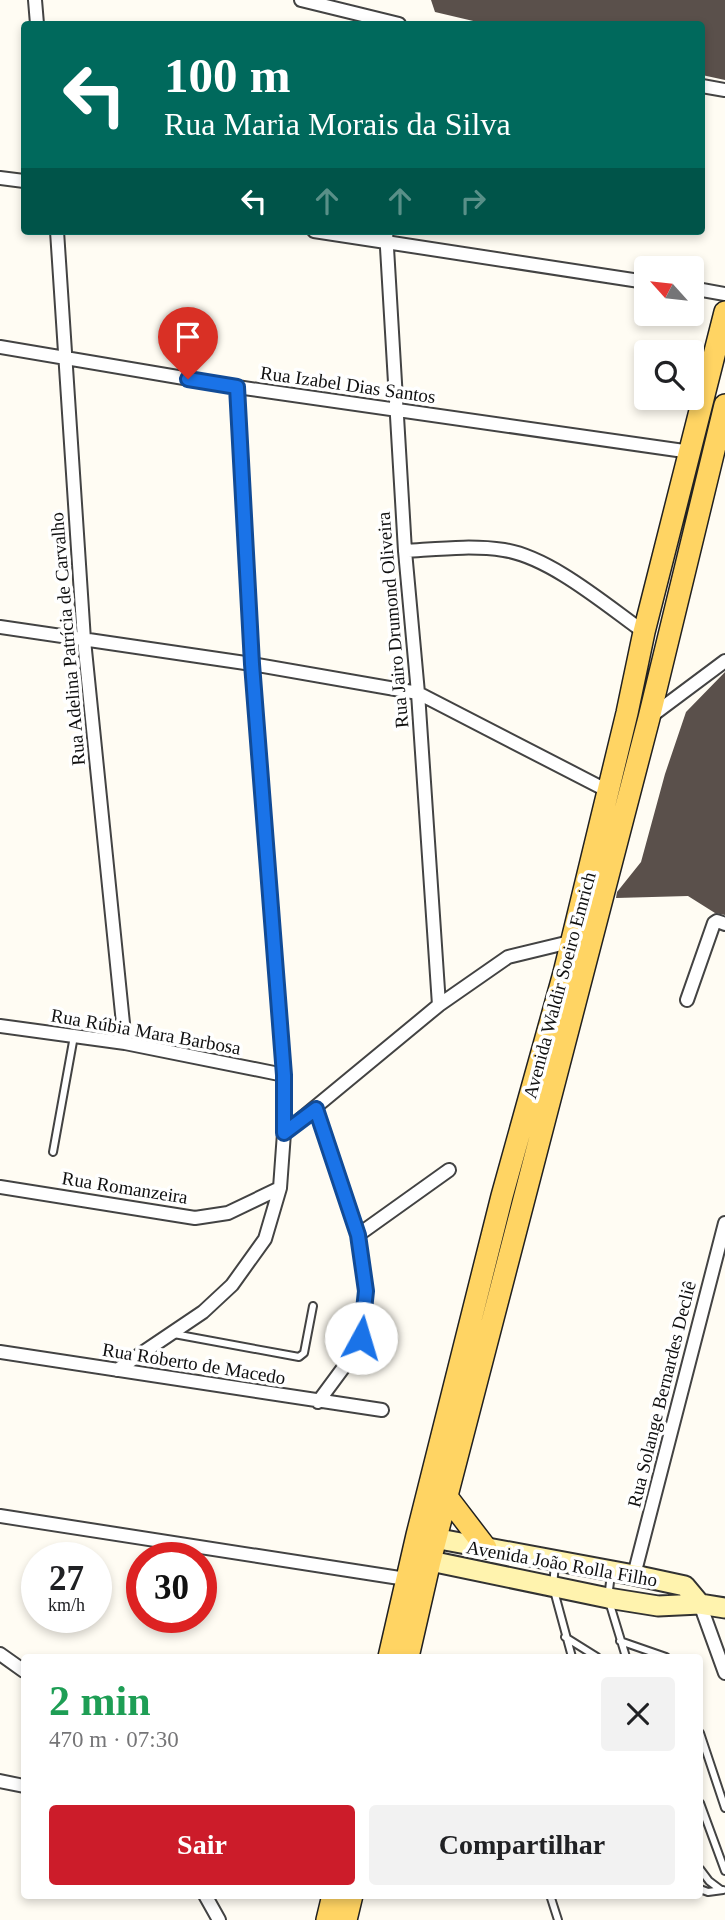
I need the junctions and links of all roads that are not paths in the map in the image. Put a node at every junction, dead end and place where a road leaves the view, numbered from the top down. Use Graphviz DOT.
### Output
graph roads {
  1 [pos="35,0"];
  2 [pos="301,0"];
  3 [pos="37,21"];
  4 [pos="370,21"];
  5 [pos="705,87"];
  6 [pos="725,90"];
  7 [pos="0,178"];
  8 [pos="21,181"];
  9 [pos="58,235"];
  10 [pos="362,235"];
  11 [pos="386,237"];
  12 [pos="634,280"];
  13 [pos="704,290"];
  14 [pos="725,293"];
  15 [pos="725,312"];
  16 [pos="0,347"];
  17 [pos="65,358"];
  18 [pos="237,387"];
  19 [pos="725,405"];
  20 [pos="396,410"];
  21 [pos="691,452"];
  22 [pos="405,551"];
  23 [pos="0,627"];
  24 [pos="644,632"];
  25 [pos="83,640"];
  26 [pos="725,661"];
  27 [pos="252,664"];
  28 [pos="418,693"];
  29 [pos="649,718"];
  30 [pos="608,791"];
  31 [pos="725,924"];
  32 [pos="581,939"];
  33 [pos="687,1000"];
  34 [pos="439,1005"];
  35 [pos="0,1027"];
  36 [pos="74,1036"];
  37 [pos="125,1043"];
  38 [pos="284,1075"];
  39 [pos="316,1109"];
  40 [pos="284,1133"];
  41 [pos="53,1152"];
  42 [pos="449,1170"];
  43 [pos="0,1187"];
  44 [pos="280,1188"];
  45 [pos="725,1223"];
  46 [pos="358,1235"];
  47 [pos="313,1306"];
  48 [pos="174,1334"];
  49 [pos="0,1352"];
  50 [pos="117,1370"];
  51 [pos="318,1402"];
  52 [pos="382,1410"];
  53 [pos="447,1497"];
  54 [pos="0,1516"];
  55 [pos="426,1537"];
  56 [pos="486,1548"];
  57 [pos="421,1559"];
  58 [pos="556,1561"];
  59 [pos="611,1572"];
  60 [pos="634,1575"];
  61 [pos="406,1579"];
  62 [pos="553,1587"];
  63 [pos="608,1598"];
  64 [pos="700,1604"];
  65 [pos="725,1608"];
  66 [pos="565,1637"];
  67 [pos="620,1641"];
  68 [pos="0,1654"];
  69 [pos="390,1654"];
  70 [pos="408,1654"];
  71 [pos="571,1654"];
  72 [pos="592,1654"];
  73 [pos="625,1654"];
  74 [pos="650,1654"];
  75 [pos="21,1669"];
  76 [pos="725,1673"];
  77 [pos="703,1742"];
  78 [pos="0,1781"];
  79 [pos="21,1785"];
  80 [pos="725,1808"];
  81 [pos="703,1811"];
  82 [pos="725,1871"];
  83 [pos="703,1873"];
  84 [pos="703,1890"];
  85 [pos="723,1890"];
  86 [pos="207,1899"];
  87 [pos="332,1899"];
  88 [pos="351,1899"];
  89 [pos="551,1899"];
  90 [pos="219,1920"];
  91 [pos="327,1920"];
  92 [pos="346,1920"];
  93 [pos="558,1920"];
  1 -- 3 [label="street"];
  2 -- 4 [label="street"];
  5 -- 6 [label="street"];
  7 -- 8 [label="street"];
  9 -- 17 [label="street, Rua Adelina Patrícia de Carvalho"];
  10 -- 11 [label="street"];
  11 -- 12 [label="street"];
  11 -- 20 [label="street, Rua Jairo Drumond Oliveira"];
  13 -- 14 [label="street"];
  15 -- 21 [label="main road, Avenida Waldir Soeiro Emrich"];
  16 -- 17 [label="street, Rua Izabel Dias Santos"];
  17 -- 18 [label="street, Rua Izabel Dias Santos"];
  17 -- 25 [label="street, Rua Adelina Patrícia de Carvalho"];
  18 -- 20 [label="street, Rua Izabel Dias Santos"];
  18 -- 27 [label="street"];
  19 -- 29 [label="main road, Avenida Waldir Soeiro Emrich"];
  20 -- 21 [label="street, Rua Izabel Dias Santos"];
  20 -- 22 [label="street, Rua Jairo Drumond Oliveira"];
  21 -- 24 [label="main road, Avenida Waldir Soeiro Emrich"];
  22 -- 24 [label="street"];
  22 -- 28 [label="street, Rua Jairo Drumond Oliveira"];
  23 -- 25 [label="street"];
  24 -- 30 [label="main road, Avenida Waldir Soeiro Emrich"];
  25 -- 27 [label="street"];
  25 -- 37 [label="street, Rua Adelina Patrícia de Carvalho"];
  26 -- 29 [label="street"];
  27 -- 28 [label="street"];
  27 -- 38 [label="street"];
  28 -- 30 [label="street"];
  28 -- 34 [label="street, Rua Jairo Drumond Oliveira"];
  29 -- 32 [label="main road, Avenida Waldir Soeiro Emrich"];
  30 -- 32 [label="main road, Avenida Waldir Soeiro Emrich"];
  31 -- 33 [label="street"];
  32 -- 34 [label="street"];
  32 -- 53 [label="main road, Avenida Waldir Soeiro Emrich"];
  32 -- 55 [label="main road, Avenida Waldir Soeiro Emrich"];
  34 -- 39 [label="street"];
  35 -- 36 [label="street, Rua Rúbia Mara Barbosa"];
  36 -- 37 [label="street, Rua Rúbia Mara Barbosa"];
  36 -- 41 [label="lane"];
  37 -- 38 [label="street, Rua Rúbia Mara Barbosa"];
  38 -- 40 [label="street"];
  39 -- 40 [label="street"];
  39 -- 46 [label="street"];
  40 -- 44 [label="street"];
  42 -- 46 [label="street"];
  43 -- 44 [label="street, Rua Romanzeira"];
  44 -- 48 [label="street"];
  45 -- 60 [label="street, Rua Solange Bernardes Decliê"];
  46 -- 51 [label="street"];
  47 -- 48 [label="lane"];
  48 -- 50 [label="street"];
  49 -- 50 [label="street, Rua Roberto de Macedo"];
  50 -- 51 [label="street, Rua Roberto de Macedo"];
  51 -- 52 [label="street, Rua Roberto de Macedo"];
  53 -- 55 [label="main road, Avenida Waldir Soeiro Emrich"];
  53 -- 56 [label="main road"];
  54 -- 61 [label="street"];
  55 -- 56 [label="street, Avenida João Rolla Filho"];
  55 -- 57 [label="main road, Avenida Waldir Soeiro Emrich"];
  56 -- 58 [label="street, Avenida João Rolla Filho"];
  57 -- 61 [label="main road, Avenida Waldir Soeiro Emrich"];
  57 -- 62 [label="street, Avenida João Rolla Filho"];
  57 -- 70 [label="main road, Avenida Waldir Soeiro Emrich"];
  58 -- 59 [label="street, Avenida João Rolla Filho"];
  58 -- 62 [label="lane"];
  59 -- 60 [label="street, Avenida João Rolla Filho"];
  59 -- 63 [label="lane"];
  60 -- 64 [label="street, Avenida João Rolla Filho"];
  61 -- 69 [label="main road, Avenida Waldir Soeiro Emrich"];
  62 -- 63 [label="street, Avenida João Rolla Filho"];
  62 -- 66 [label="lane"];
  63 -- 64 [label="street, Avenida João Rolla Filho"];
  63 -- 67 [label="lane"];
  64 -- 65 [label="street, Avenida João Rolla Filho"];
  64 -- 76 [label="street"];
  66 -- 71 [label="lane"];
  66 -- 72 [label="lane"];
  67 -- 73 [label="lane"];
  67 -- 74 [label="lane"];
  68 -- 75 [label="street"];
  77 -- 80 [label="lane"];
  78 -- 79 [label="street"];
  81 -- 82 [label="lane"];
  83 -- 85 [label="lane"];
  84 -- 85 [label="lane"];
  86 -- 90 [label="street"];
  87 -- 91 [label="main road"];
  88 -- 92 [label="main road"];
  89 -- 93 [label="lane"];
}
